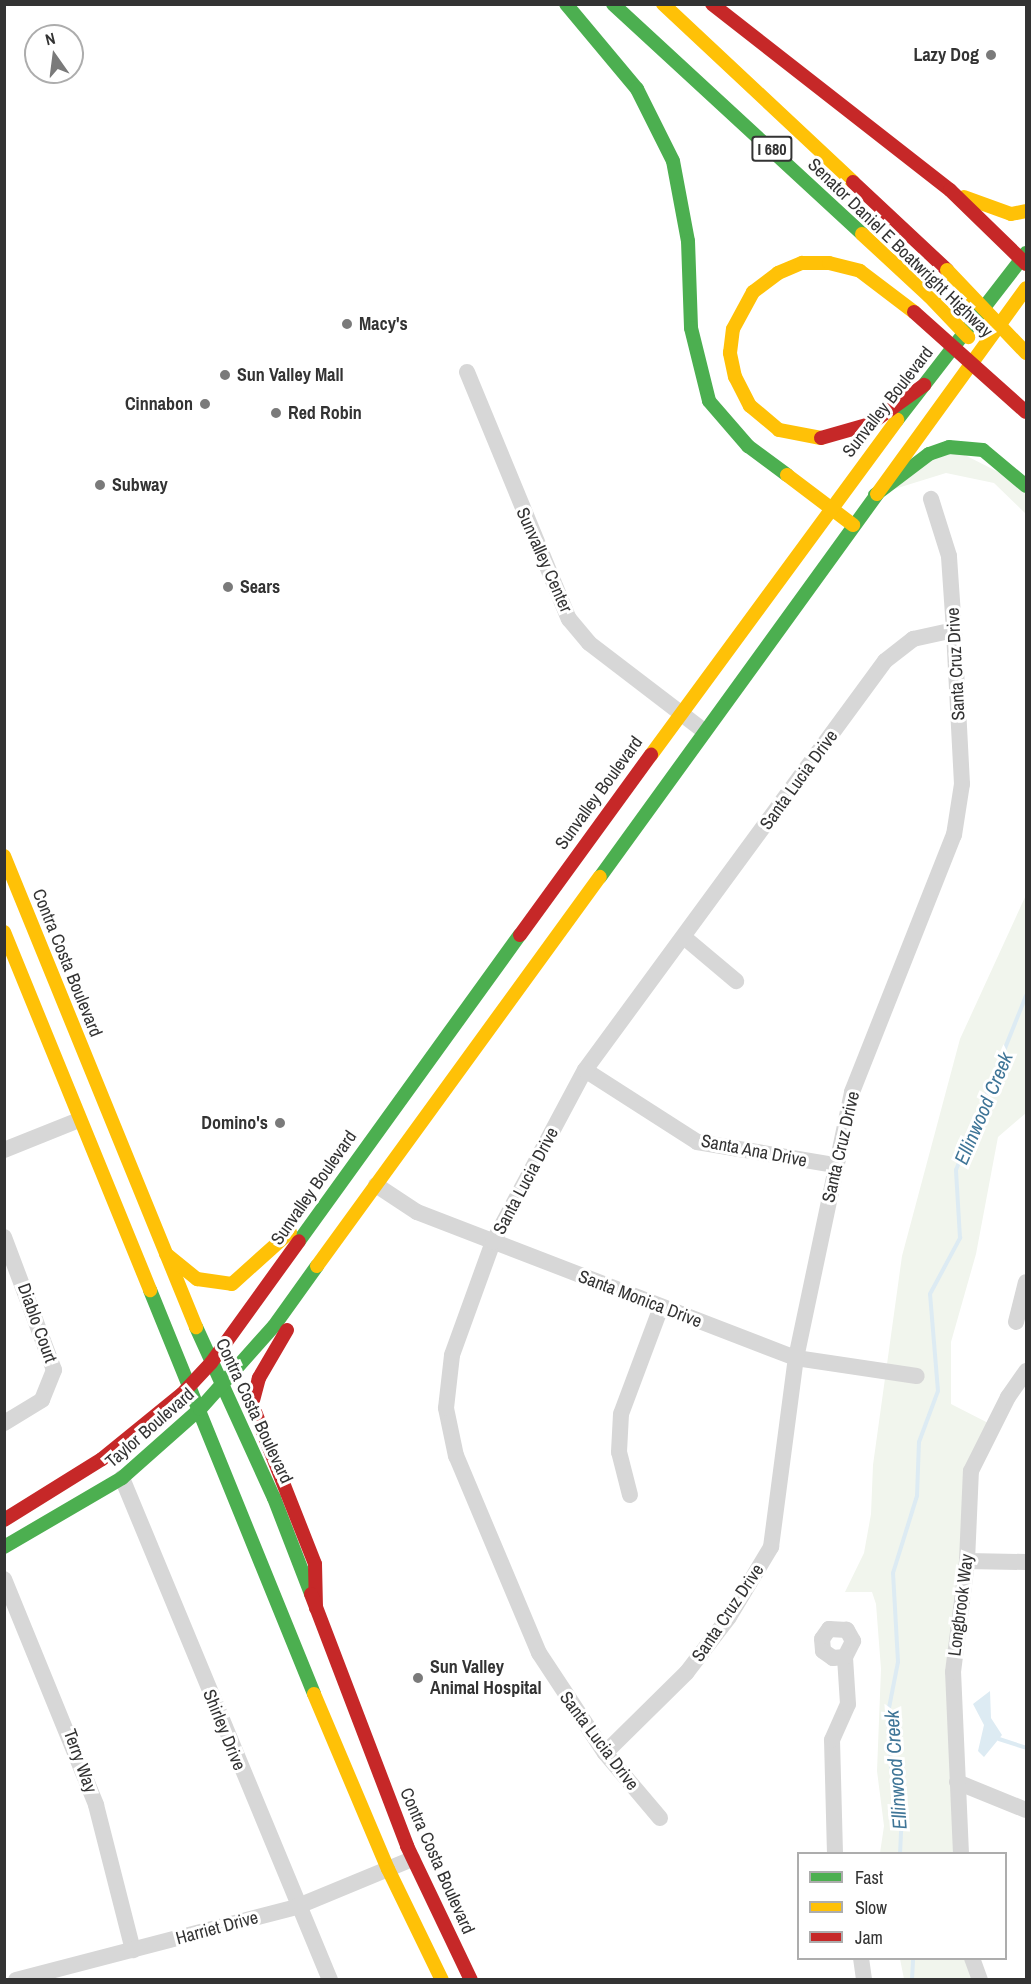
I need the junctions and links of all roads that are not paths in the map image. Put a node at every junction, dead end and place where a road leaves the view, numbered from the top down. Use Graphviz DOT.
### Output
graph roads {
  1 [pos="566,4"];
  2 [pos="613,4"];
  3 [pos="663,4"];
  4 [pos="712,4"];
  5 [pos="950,190"];
  6 [pos="1026,212"];
  7 [pos="1025,258"];
  8 [pos="1026,288"];
  9 [pos="1026,353"];
  10 [pos="467,372"];
  11 [pos="924,385"];
  12 [pos="1026,398"];
  13 [pos="1026,412"];
  14 [pos="1026,486"];
  15 [pos="875,495"];
  16 [pos="931,499"];
  17 [pos="830,507"];
  18 [pos="853,525"];
  19 [pos="954,630"];
  20 [pos="680,713"];
  21 [pos="704,731"];
  22 [pos="4,856"];
  23 [pos="4,932"];
  24 [pos="685,938"];
  25 [pos="736,981"];
  26 [pos="585,1070"];
  27 [pos="414,1079"];
  28 [pos="79,1120"];
  29 [pos="4,1150"];
  30 [pos="835,1166"];
  31 [pos="339,1183"];
  32 [pos="376,1185"];
  33 [pos="137,1186"];
  34 [pos="4,1237"];
  35 [pos="493,1242"];
  36 [pos="166,1254"];
  37 [pos="1026,1282"];
  38 [pos="300,1288"];
  39 [pos="661,1307"];
  40 [pos="1016,1322"];
  41 [pos="796,1358"];
  42 [pos="211,1363"];
  43 [pos="1026,1371"];
  44 [pos="917,1376"];
  45 [pos="190,1385"];
  46 [pos="223,1386"];
  47 [pos="200,1409"];
  48 [pos="4,1423"];
  49 [pos="122,1479"];
  50 [pos="630,1495"];
  51 [pos="4,1520"];
  52 [pos="4,1547"];
  53 [pos="967,1561"];
  54 [pos="1026,1562"];
  55 [pos="4,1579"];
  56 [pos="316,1608"];
  57 [pos="845,1657"];
  58 [pos="605,1753"];
  59 [pos="957,1782"];
  60 [pos="1026,1810"];
  61 [pos="660,1818"];
  62 [pos="835,1852"];
  63 [pos="961,1852"];
  64 [pos="412,1859"];
  65 [pos="388,1869"];
  66 [pos="296,1907"];
  67 [pos="133,1950"];
  68 [pos="861,1960"];
  69 [pos="972,1960"];
  70 [pos="16,1980"];
  71 [pos="330,1980"];
  72 [pos="442,1980"];
  73 [pos="471,1980"];
  74 [pos="864,1980"];
  75 [pos="980,1980"];
  1 -- 17 [label="main road"];
  2 -- 12 [label="main road, Senator Daniel E Boatwright Highway / I 680, bridge"];
  3 -- 9 [label="main road, Senator Daniel E Boatwright Highway / I 680, bridge"];
  4 -- 5 [label="main road"];
  5 -- 6 [label="main road"];
  5 -- 7 [label="main road"];
  7 -- 11 [label="main road, Sunvalley Boulevard"];
  8 -- 15 [label="main road"];
  10 -- 20 [label="street, Sunvalley Center"];
  11 -- 13 [label="main road, bridge"];
  11 -- 17 [label="main road, Sunvalley Boulevard"];
  14 -- 15 [label="main road"];
  15 -- 18 [label="main road"];
  16 -- 19 [label="street, Santa Cruz Drive"];
  17 -- 18 [label="main road"];
  17 -- 20 [label="main road, Sunvalley Boulevard"];
  18 -- 21 [label="main road"];
  19 -- 24 [label="street, Santa Lucia Drive"];
  19 -- 30 [label="street, Santa Cruz Drive"];
  20 -- 21 [label="street, Sunvalley Center"];
  20 -- 27 [label="main road, Sunvalley Boulevard"];
  21 -- 32 [label="main road"];
  22 -- 33 [label="main road, Contra Costa Boulevard"];
  23 -- 28 [label="main road"];
  24 -- 25 [label="street"];
  24 -- 26 [label="street, Santa Lucia Drive"];
  26 -- 30 [label="street, Santa Ana Drive"];
  26 -- 35 [label="street, Santa Lucia Drive"];
  27 -- 31 [label="main road, Sunvalley Boulevard"];
  27 -- 32 [label="main road"];
  28 -- 29 [label="street"];
  28 -- 33 [label="main road"];
  28 -- 45 [label="main road"];
  30 -- 41 [label="street, Santa Cruz Drive"];
  31 -- 36 [label="main road"];
  31 -- 42 [label="main road, Sunvalley Boulevard"];
  32 -- 35 [label="street, Santa Monica Drive"];
  32 -- 38 [label="main road"];
  33 -- 36 [label="main road, Contra Costa Boulevard"];
  34 -- 48 [label="street, Diablo Court"];
  35 -- 39 [label="street, Santa Monica Drive"];
  35 -- 58 [label="street, Santa Lucia Drive"];
  36 -- 42 [label="main road, Contra Costa Boulevard"];
  37 -- 40 [label="street"];
  38 -- 46 [label="main road"];
  38 -- 56 [label="main road"];
  39 -- 41 [label="street, Santa Monica Drive"];
  39 -- 50 [label="street"];
  41 -- 44 [label="street, Santa Monica Drive"];
  41 -- 58 [label="street, Santa Cruz Drive"];
  42 -- 45 [label="main road, Taylor Boulevard"];
  42 -- 46 [label="main road, Contra Costa Boulevard"];
  43 -- 53 [label="street, Longbrook Way"];
  45 -- 47 [label="main road"];
  45 -- 51 [label="main road, Taylor Boulevard"];
  46 -- 47 [label="main road, Taylor Boulevard"];
  46 -- 56 [label="main road, Contra Costa Boulevard"];
  47 -- 49 [label="main road, Taylor Boulevard"];
  47 -- 65 [label="main road"];
  49 -- 52 [label="main road, Taylor Boulevard"];
  49 -- 66 [label="street, Shirley Drive"];
  53 -- 54 [label="street"];
  53 -- 59 [label="street, Longbrook Way"];
  55 -- 67 [label="street, Terry Way"];
  56 -- 64 [label="main road, Contra Costa Boulevard"];
  57 -- 62 [label="street"];
  58 -- 61 [label="street, Santa Lucia Drive"];
  59 -- 60 [label="street"];
  59 -- 63 [label="street, Longbrook Way"];
  64 -- 65 [label="street, Harriet Drive"];
  64 -- 73 [label="main road, Contra Costa Boulevard"];
  65 -- 66 [label="street, Harriet Drive"];
  65 -- 72 [label="main road"];
  66 -- 67 [label="street, Harriet Drive"];
  66 -- 71 [label="street, Shirley Drive"];
  67 -- 70 [label="street, Harriet Drive"];
  68 -- 74 [label="street"];
  69 -- 75 [label="street"];
}
